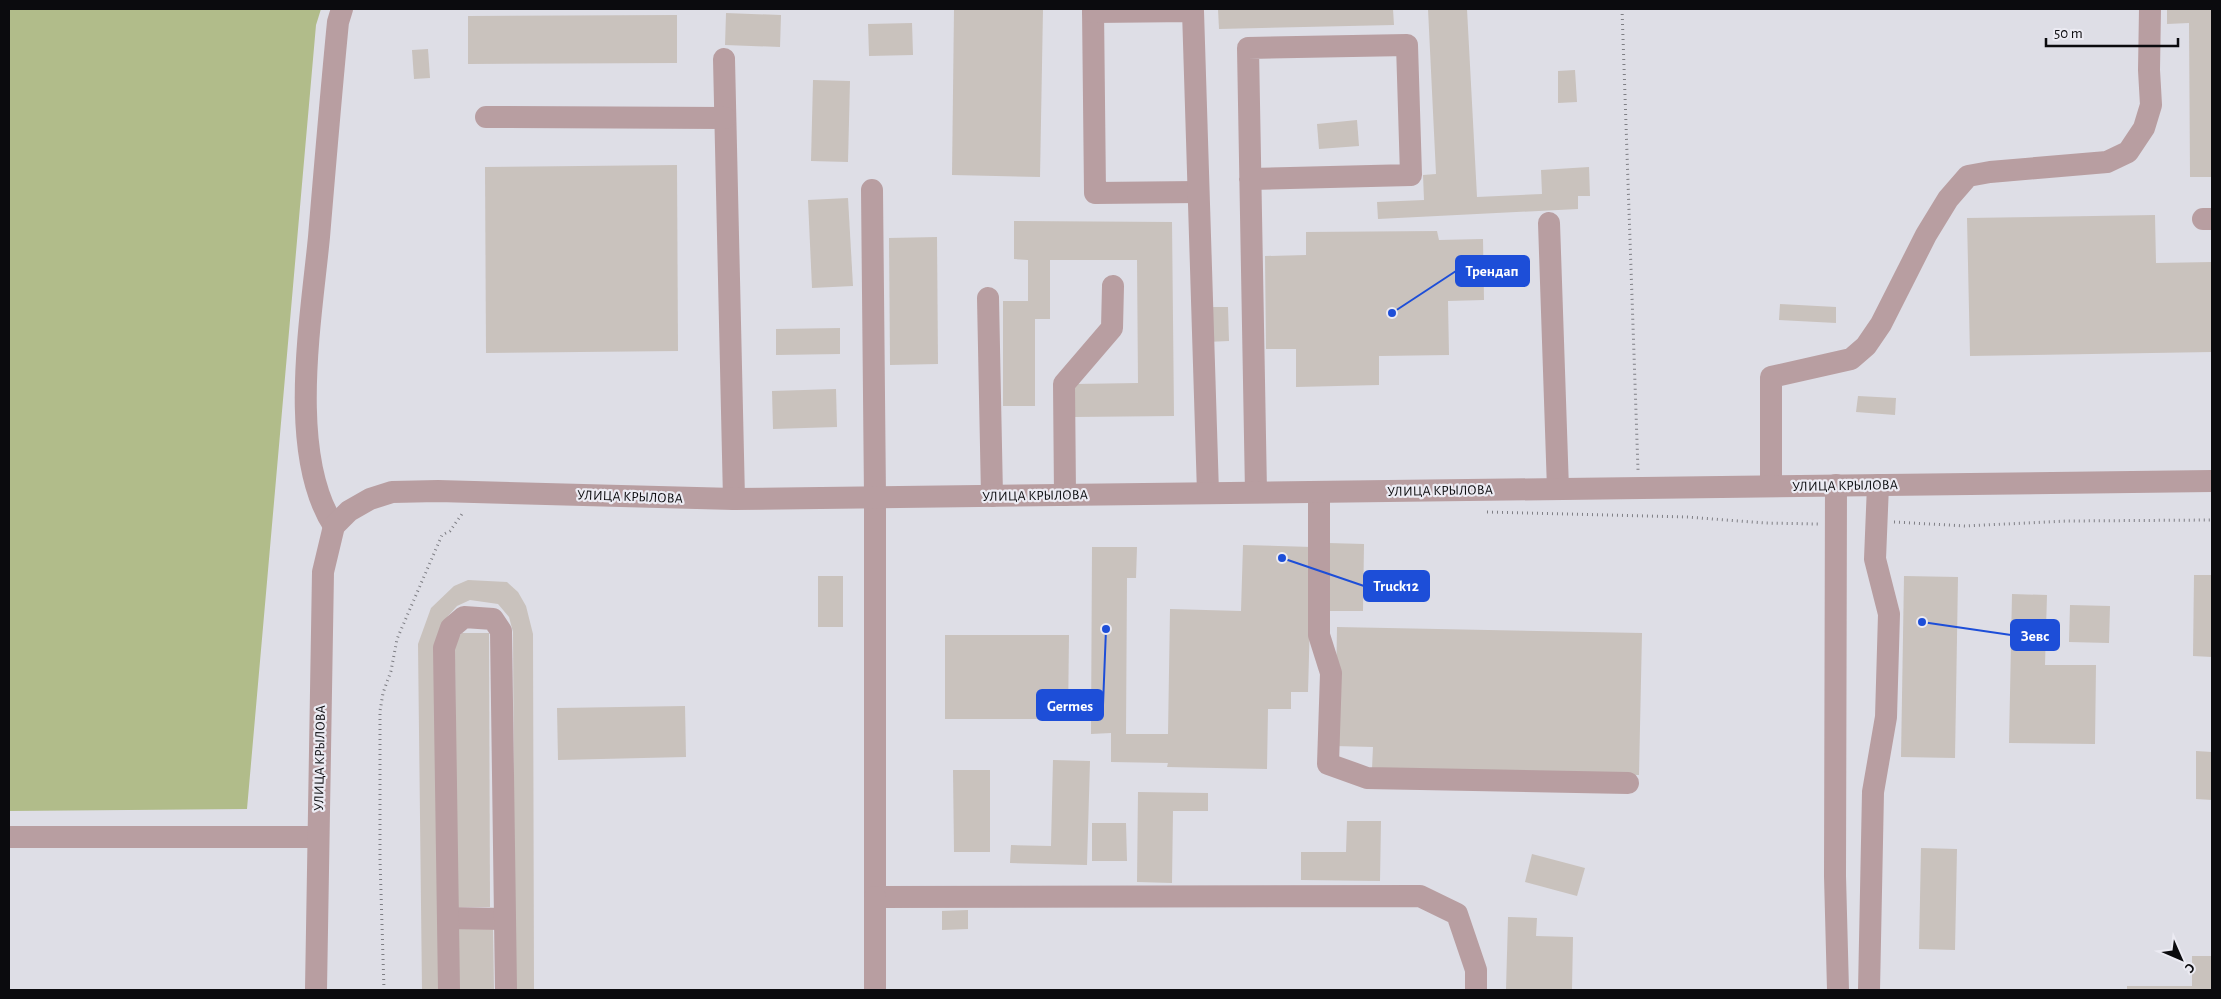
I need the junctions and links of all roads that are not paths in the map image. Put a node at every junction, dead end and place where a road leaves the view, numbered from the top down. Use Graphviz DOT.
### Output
graph roads {
  1 [pos="342,9"];
  2 [pos="2150,9"];
  3 [pos="1093,10"];
  4 [pos="724,59"];
  5 [pos="486,118"];
  6 [pos="725,118"];
  7 [pos="1250,179"];
  8 [pos="872,190"];
  9 [pos="1198,192"];
  10 [pos="1549,223"];
  11 [pos="1113,286"];
  12 [pos="988,298"];
  13 [pos="2212,481"];
  14 [pos="1836,485"];
  15 [pos="1878,485"];
  16 [pos="1771,486"];
  17 [pos="1558,489"];
  18 [pos="1256,492"];
  19 [pos="1319,492"];
  20 [pos="1208,493"];
  21 [pos="1065,495"];
  22 [pos="992,496"];
  23 [pos="875,497"];
  24 [pos="734,499"];
  25 [pos="334,526"];
  26 [pos="1628,783"];
  27 [pos="9,837"];
  28 [pos="317,837"];
  29 [pos="875,897"];
  30 [pos="448,918"];
  31 [pos="504,919"];
  32 [pos="316,990"];
  33 [pos="449,990"];
  34 [pos="506,990"];
  35 [pos="875,990"];
  36 [pos="1476,990"];
  37 [pos="1838,990"];
  38 [pos="1869,990"];
  1 -- 25 [label="street"];
  2 -- 16 [label="street"];
  3 -- 9 [label="street"];
  3 -- 9 [label="street"];
  4 -- 6 [label="street"];
  5 -- 6 [label="street"];
  6 -- 24 [label="street"];
  7 -- 7 [label="street"];
  7 -- 18 [label="street"];
  8 -- 23 [label="street"];
  9 -- 20 [label="street"];
  10 -- 17 [label="street"];
  11 -- 21 [label="street"];
  12 -- 22 [label="street"];
  13 -- 15 [label="street, УЛИЦА КРЫЛОВА"];
  14 -- 15 [label="street, УЛИЦА КРЫЛОВА"];
  14 -- 16 [label="street, УЛИЦА КРЫЛОВА"];
  14 -- 37 [label="street"];
  15 -- 38 [label="street"];
  16 -- 17 [label="street, УЛИЦА КРЫЛОВА"];
  17 -- 19 [label="street, УЛИЦА КРЫЛОВА"];
  18 -- 19 [label="street, УЛИЦА КРЫЛОВА"];
  18 -- 20 [label="street, УЛИЦА КРЫЛОВА"];
  19 -- 26 [label="street"];
  20 -- 21 [label="street, УЛИЦА КРЫЛОВА"];
  21 -- 22 [label="street, УЛИЦА КРЫЛОВА"];
  22 -- 23 [label="street, УЛИЦА КРЫЛОВА"];
  23 -- 24 [label="street, УЛИЦА КРЫЛОВА"];
  23 -- 29 [label="street"];
  24 -- 25 [label="street, УЛИЦА КРЫЛОВА"];
  25 -- 28 [label="street, УЛИЦА КРЫЛОВА"];
  27 -- 28 [label="street"];
  28 -- 32 [label="street, УЛИЦА КРЫЛОВА"];
  29 -- 35 [label="street"];
  29 -- 36 [label="street"];
  30 -- 31 [label="street"];
  30 -- 31 [label="street"];
  30 -- 33 [label="street"];
  31 -- 34 [label="street"];
}
